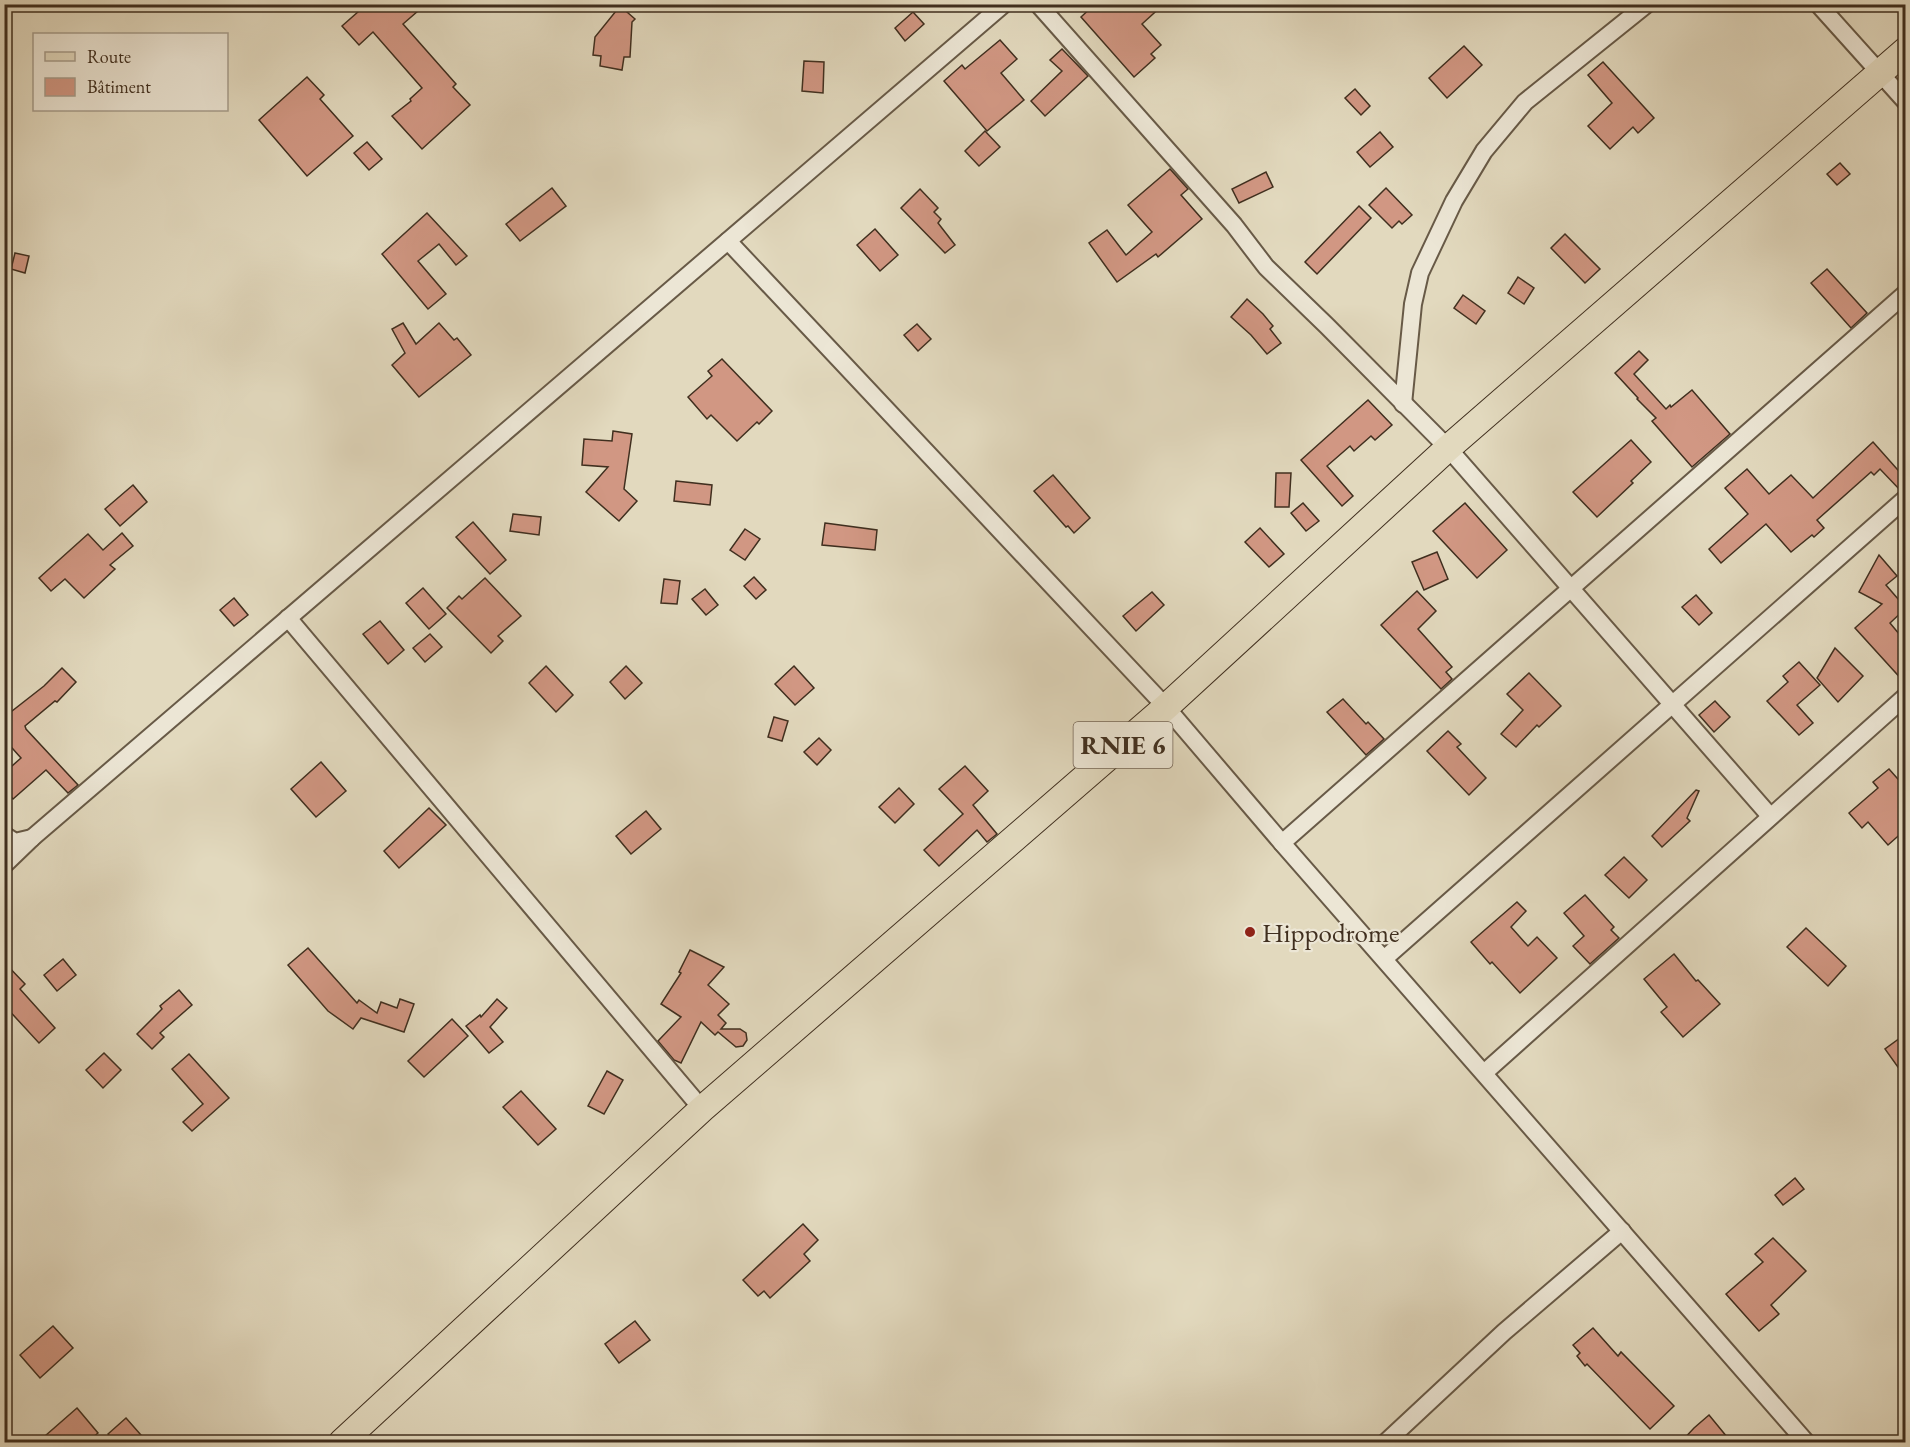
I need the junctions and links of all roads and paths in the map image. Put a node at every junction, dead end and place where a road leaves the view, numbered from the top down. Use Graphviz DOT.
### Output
graph roads {
  1 [pos="1004,4"];
  2 [pos="1038,4"];
  3 [pos="1647,4"];
  4 [pos="1818,4"];
  5 [pos="1905,50"];
  6 [pos="1880,73"];
  7 [pos="1905,102"];
  8 [pos="728,241"];
  9 [pos="1905,293"];
  10 [pos="1403,404"];
  11 [pos="1448,448"];
  12 [pos="1905,498"];
  13 [pos="1570,588"];
  14 [pos="288,618"];
  15 [pos="1905,696"];
  16 [pos="1672,705"];
  17 [pos="1166,707"];
  18 [pos="1770,816"];
  19 [pos="4,835"];
  20 [pos="32,838"];
  21 [pos="1282,843"];
  22 [pos="4,865"];
  23 [pos="1384,959"];
  24 [pos="1484,1073"];
  25 [pos="702,1109"];
  26 [pos="1622,1230"];
  27 [pos="342,1443"];
  28 [pos="1386,1443"];
  29 [pos="1806,1443"];
  1 -- 8 [label="street"];
  2 -- 10 [label="street"];
  3 -- 10 [label="street"];
  4 -- 6 [label="street"];
  5 -- 6 [label="main road, RNIE 6"];
  6 -- 7 [label="street"];
  6 -- 11 [label="main road, RNIE 6"];
  8 -- 14 [label="street"];
  8 -- 17 [label="street"];
  9 -- 13 [label="street"];
  10 -- 11 [label="street"];
  11 -- 13 [label="street"];
  11 -- 17 [label="main road, RNIE 6"];
  12 -- 16 [label="street"];
  13 -- 16 [label="street"];
  13 -- 21 [label="street"];
  14 -- 20 [label="street"];
  14 -- 25 [label="street"];
  15 -- 18 [label="street"];
  16 -- 18 [label="street"];
  16 -- 23 [label="street"];
  17 -- 21 [label="street"];
  17 -- 25 [label="main road, RNIE 6"];
  18 -- 24 [label="street"];
  19 -- 20 [label="street"];
  20 -- 22 [label="street"];
  21 -- 23 [label="street"];
  23 -- 24 [label="street"];
  24 -- 26 [label="street"];
  25 -- 27 [label="main road, RNIE 6"];
  26 -- 28 [label="street"];
  26 -- 29 [label="street"];
}
